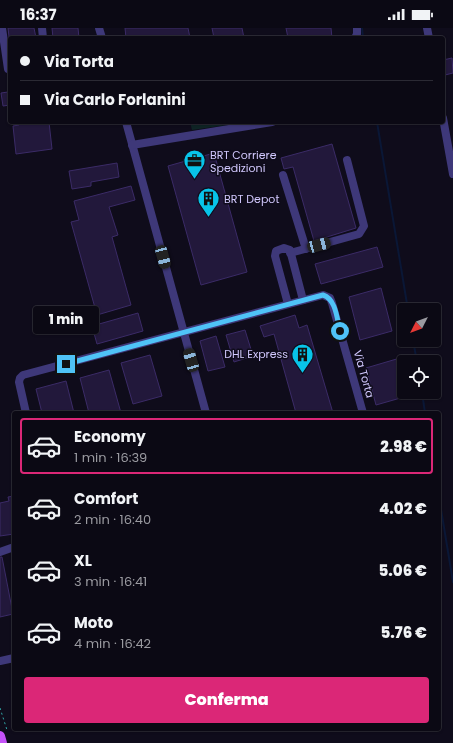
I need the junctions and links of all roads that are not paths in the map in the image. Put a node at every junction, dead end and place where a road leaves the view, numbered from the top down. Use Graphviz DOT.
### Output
graph roads {
  1 [pos="2,28"];
  2 [pos="8,69"];
  3 [pos="127,124"];
  4 [pos="260,124"];
  5 [pos="444,124"];
  6 [pos="132,145"];
  7 [pos="347,160"];
  8 [pos="283,174"];
  9 [pos="453,174"];
  10 [pos="306,249"];
  11 [pos="290,253"];
  12 [pos="303,300"];
  13 [pos="288,304"];
  14 [pos="183,333"];
  15 [pos="26,411"];
  16 [pos="205,411"];
  17 [pos="362,411"];
  18 [pos="12,548"];
  19 [pos="0,552"];
  20 [pos="12,658"];
  21 [pos="0,661"];
  1 -- 2 [label="street"];
  3 -- 6 [label="street"];
  4 -- 6 [label="street"];
  5 -- 9 [label="street"];
  6 -- 14 [label="street"];
  7 -- 10 [label="street"];
  8 -- 10 [label="street"];
  10 -- 11 [label="street"];
  11 -- 12 [label="street"];
  11 -- 13 [label="street"];
  12 -- 13 [label="street"];
  12 -- 17 [label="street, Via Torta"];
  13 -- 14 [label="street"];
  14 -- 15 [label="street"];
  14 -- 16 [label="street"];
  18 -- 19 [label="street"];
  20 -- 21 [label="street"];
}
